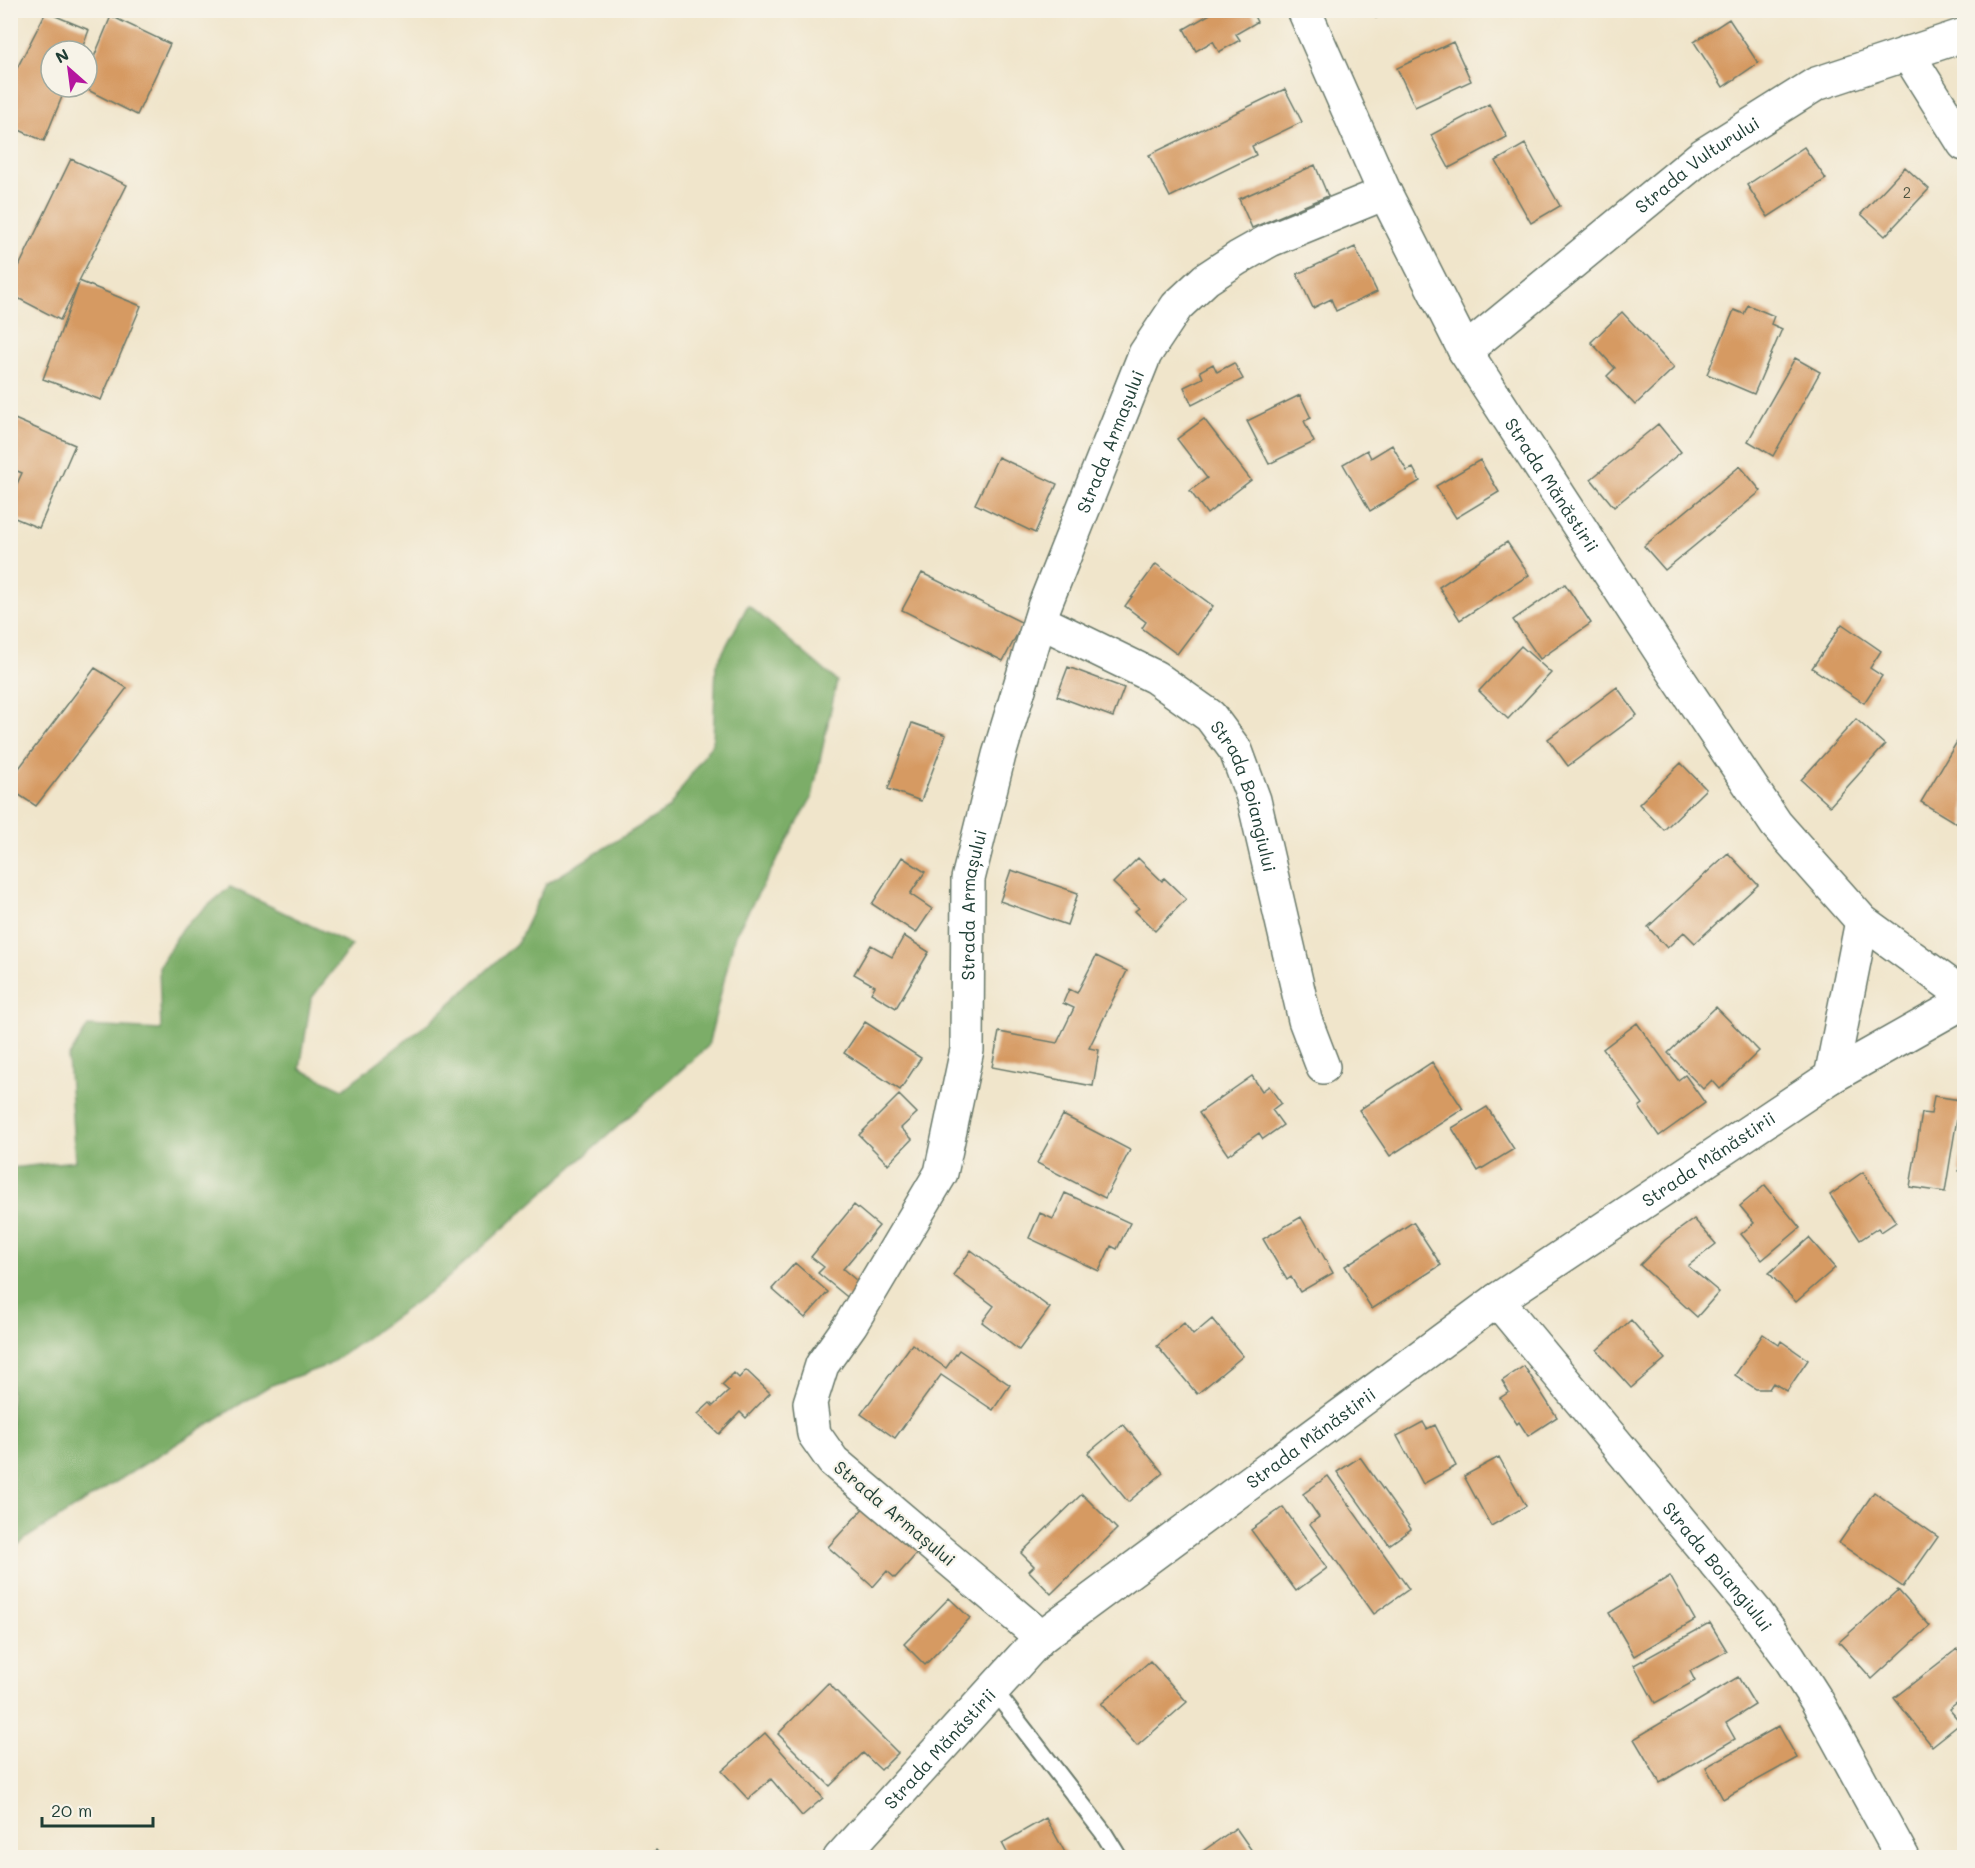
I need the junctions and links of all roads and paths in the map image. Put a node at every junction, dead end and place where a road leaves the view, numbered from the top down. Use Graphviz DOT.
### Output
graph roads {
  1 [pos="1304,10"];
  2 [pos="1965,35"];
  3 [pos="1907,53"];
  4 [pos="1965,144"];
  5 [pos="1385,193"];
  6 [pos="1465,351"];
  7 [pos="1040,621"];
  8 [pos="1862,921"];
  9 [pos="1965,994"];
  10 [pos="1965,1002"];
  11 [pos="1323,1067"];
  12 [pos="1831,1077"];
  13 [pos="1497,1300"];
  14 [pos="1041,1637"];
  15 [pos="993,1689"];
  16 [pos="840,1857"];
  17 [pos="1119,1857"];
  18 [pos="1903,1857"];
  1 -- 5 [label="street, Strada Mănăstirii"];
  2 -- 3 [label="street, Strada Vulturului"];
  3 -- 4 [label="street"];
  3 -- 6 [label="street, Strada Vulturului"];
  5 -- 6 [label="street, Strada Mănăstirii"];
  5 -- 7 [label="street, Strada Armașului"];
  6 -- 8 [label="street, Strada Mănăstirii"];
  7 -- 11 [label="street, Strada Boiangiului"];
  7 -- 14 [label="street, Strada Armașului"];
  8 -- 9 [label="street, Strada Mănăstirii"];
  8 -- 12 [label="street"];
  10 -- 12 [label="street, Strada Mănăstirii"];
  12 -- 13 [label="street, Strada Mănăstirii"];
  13 -- 14 [label="street, Strada Mănăstirii"];
  13 -- 18 [label="street, Strada Boiangiului"];
  14 -- 15 [label="street, Strada Mănăstirii"];
  15 -- 16 [label="street, Strada Mănăstirii"];
  15 -- 17 [label="lane"];
}
